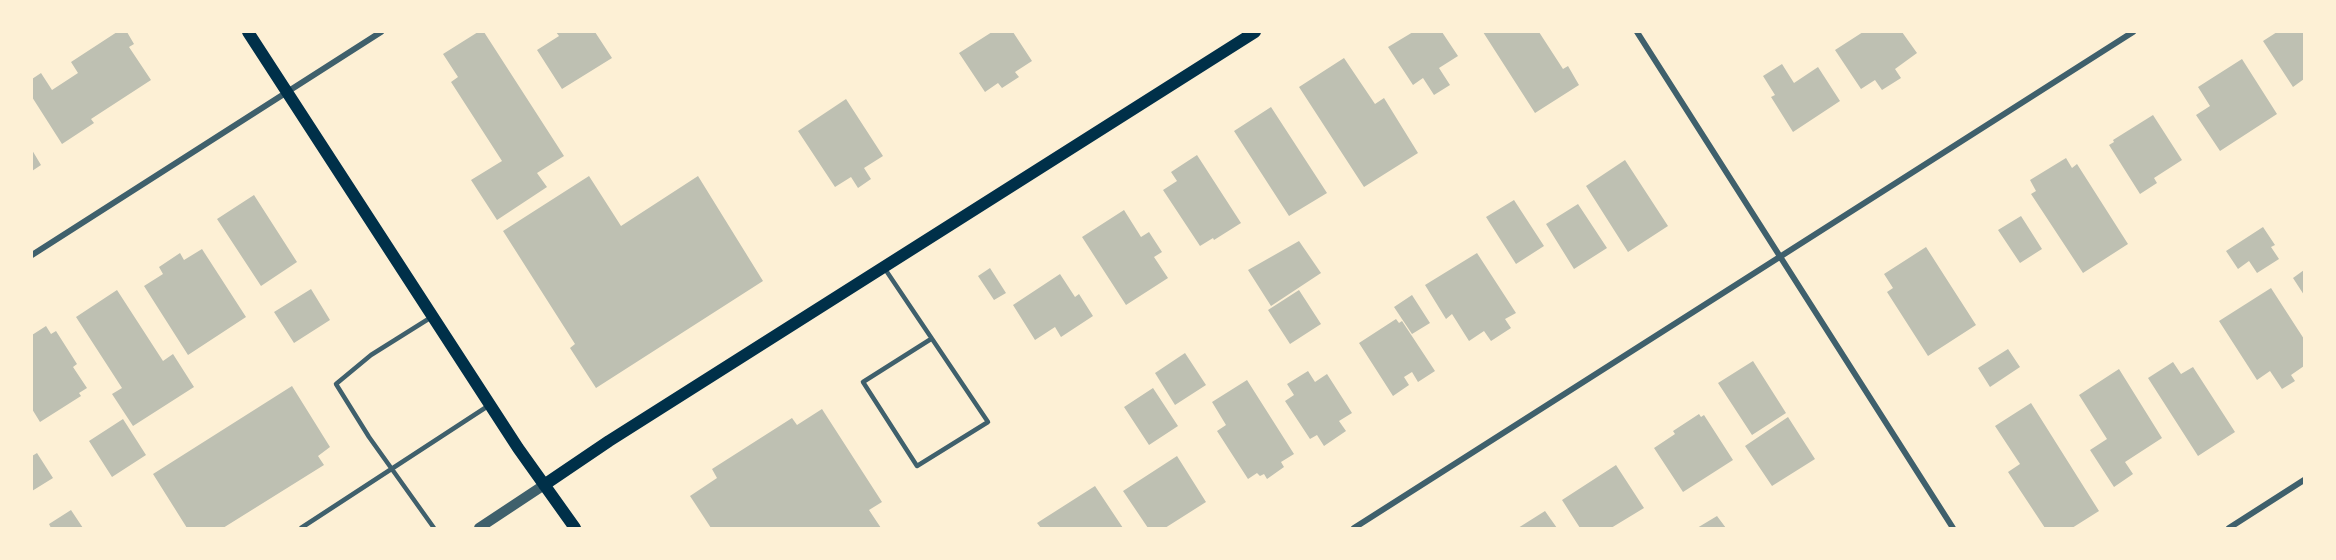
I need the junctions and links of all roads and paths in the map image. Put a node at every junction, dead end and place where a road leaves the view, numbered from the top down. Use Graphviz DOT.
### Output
graph roads {
  1 [pos="248,32"];
  2 [pos="381,32"];
  3 [pos="1256,32"];
  4 [pos="1637,32"];
  5 [pos="2133,32"];
  6 [pos="287,91"];
  7 [pos="32,255"];
  8 [pos="1780,257"];
  9 [pos="883,267"];
  10 [pos="433,316"];
  11 [pos="931,339"];
  12 [pos="490,405"];
  13 [pos="393,470"];
  14 [pos="2304,480"];
  15 [pos="544,485"];
  16 [pos="301,528"];
  17 [pos="434,528"];
  18 [pos="478,528"];
  19 [pos="575,528"];
  20 [pos="1354,528"];
  21 [pos="1953,528"];
  22 [pos="2229,528"];
  1 -- 6 [label="main road"];
  2 -- 6 [label="street"];
  3 -- 9 [label="main road"];
  4 -- 8 [label="street"];
  5 -- 8 [label="street"];
  6 -- 7 [label="street"];
  6 -- 10 [label="main road"];
  8 -- 20 [label="street"];
  8 -- 21 [label="street"];
  9 -- 11 [label="lane"];
  9 -- 15 [label="main road"];
  10 -- 12 [label="main road"];
  10 -- 13 [label="lane"];
  11 -- 11 [label="lane"];
  12 -- 13 [label="lane"];
  12 -- 15 [label="main road"];
  13 -- 16 [label="lane"];
  13 -- 17 [label="lane"];
  14 -- 22 [label="street"];
  15 -- 18 [label="street"];
  15 -- 19 [label="main road"];
}
